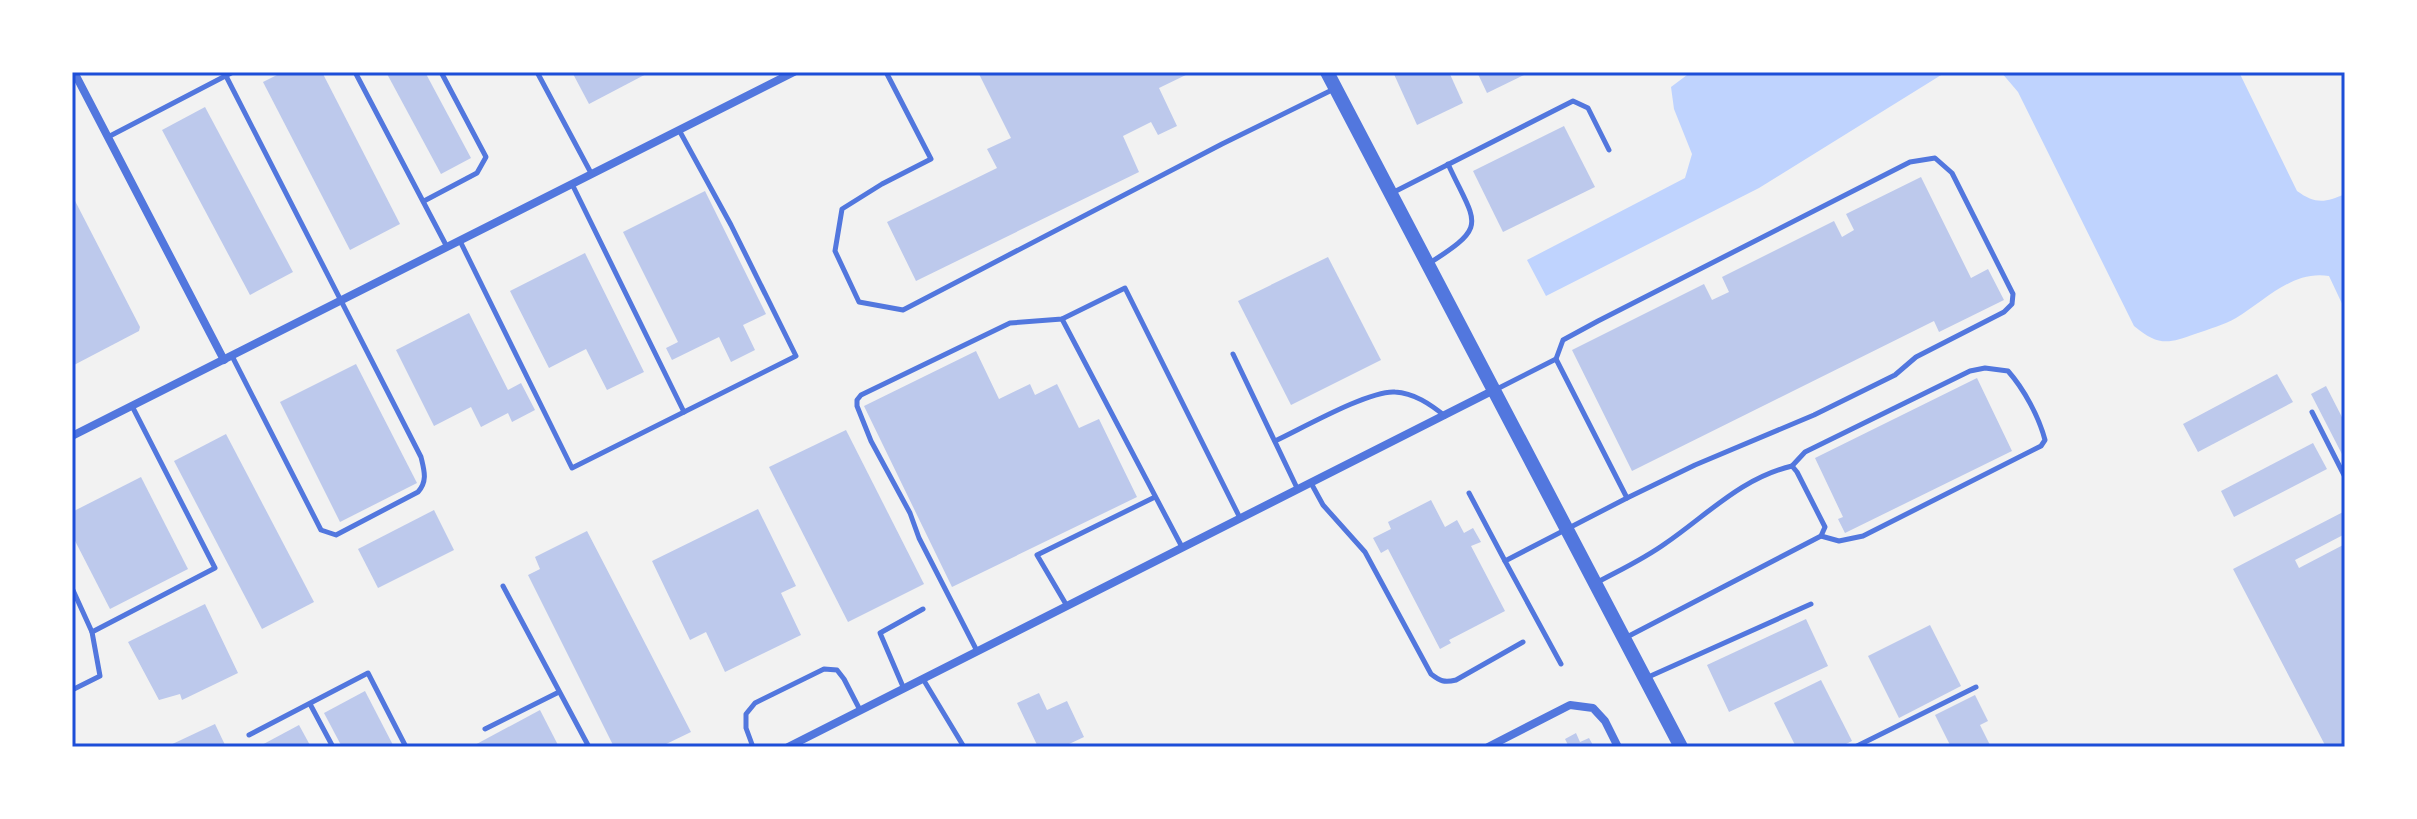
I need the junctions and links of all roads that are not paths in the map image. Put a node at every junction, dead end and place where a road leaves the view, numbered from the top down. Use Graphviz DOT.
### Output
graph roads {
  1 [pos="74,72"];
  2 [pos="233,72"];
  3 [pos="355,72"];
  4 [pos="441,72"];
  5 [pos="537,72"];
  6 [pos="794,72"];
  7 [pos="886,72"];
  8 [pos="1327,72"];
  9 [pos="226,76"];
  10 [pos="1335,89"];
  11 [pos="679,130"];
  12 [pos="108,137"];
  13 [pos="1609,150"];
  14 [pos="1448,164"];
  15 [pos="591,174"];
  16 [pos="572,184"];
  17 [pos="1391,193"];
  18 [pos="424,201"];
  19 [pos="460,241"];
  20 [pos="447,247"];
  21 [pos="1428,264"];
  22 [pos="340,302"];
  23 [pos="1062,319"];
  24 [pos="1233,354"];
  25 [pos="228,358"];
  26 [pos="1556,359"];
  27 [pos="1494,390"];
  28 [pos="132,406"];
  29 [pos="684,412"];
  30 [pos="2312,412"];
  31 [pos="1445,416"];
  32 [pos="72,436"];
  33 [pos="1275,441"];
  34 [pos="1792,466"];
  35 [pos="2345,477"];
  36 [pos="1311,483"];
  37 [pos="1298,490"];
  38 [pos="1469,493"];
  39 [pos="1155,497"];
  40 [pos="1627,498"];
  41 [pos="1241,519"];
  42 [pos="1568,529"];
  43 [pos="1821,536"];
  44 [pos="1182,548"];
  45 [pos="1505,561"];
  46 [pos="1596,583"];
  47 [pos="503,586"];
  48 [pos="72,588"];
  49 [pos="1811,604"];
  50 [pos="1067,606"];
  51 [pos="923,609"];
  52 [pos="92,632"];
  53 [pos="1624,638"];
  54 [pos="1523,642"];
  55 [pos="977,652"];
  56 [pos="1561,664"];
  57 [pos="923,679"];
  58 [pos="1645,679"];
  59 [pos="1976,687"];
  60 [pos="904,689"];
  61 [pos="72,690"];
  62 [pos="559,692"];
  63 [pos="310,704"];
  64 [pos="860,711"];
  65 [pos="485,729"];
  66 [pos="249,735"];
  67 [pos="333,747"];
  68 [pos="406,747"];
  69 [pos="589,747"];
  70 [pos="753,747"];
  71 [pos="788,747"];
  72 [pos="964,747"];
  73 [pos="1488,747"];
  74 [pos="1618,747"];
  75 [pos="1681,747"];
  76 [pos="1855,747"];
  1 -- 12 [label="street"];
  2 -- 9 [label="lane"];
  3 -- 18 [label="lane"];
  4 -- 18 [label="lane"];
  5 -- 15 [label="lane"];
  6 -- 11 [label="street"];
  7 -- 10 [label="lane"];
  8 -- 10 [label="street"];
  9 -- 12 [label="lane"];
  9 -- 22 [label="lane"];
  10 -- 17 [label="street"];
  11 -- 15 [label="street"];
  11 -- 29 [label="lane"];
  12 -- 25 [label="street"];
  13 -- 14 [label="lane"];
  14 -- 17 [label="lane"];
  14 -- 21 [label="lane"];
  15 -- 16 [label="street"];
  16 -- 19 [label="street"];
  16 -- 29 [label="lane"];
  17 -- 21 [label="street"];
  18 -- 20 [label="lane"];
  19 -- 20 [label="street"];
  19 -- 29 [label="lane"];
  20 -- 22 [label="street"];
  21 -- 27 [label="street"];
  22 -- 25 [label="street"];
  22 -- 25 [label="lane"];
  23 -- 39 [label="lane"];
  23 -- 41 [label="lane"];
  23 -- 55 [label="lane"];
  24 -- 33 [label="lane"];
  25 -- 28 [label="street"];
  26 -- 27 [label="lane"];
  26 -- 40 [label="lane"];
  26 -- 40 [label="lane"];
  27 -- 31 [label="street"];
  27 -- 42 [label="street"];
  28 -- 32 [label="street"];
  28 -- 52 [label="lane"];
  30 -- 35 [label="lane"];
  31 -- 33 [label="lane"];
  31 -- 36 [label="street"];
  33 -- 37 [label="lane"];
  34 -- 43 [label="lane"];
  34 -- 43 [label="lane"];
  34 -- 46 [label="lane"];
  36 -- 37 [label="street"];
  36 -- 54 [label="lane"];
  37 -- 41 [label="street"];
  38 -- 45 [label="lane"];
  39 -- 44 [label="lane"];
  39 -- 50 [label="lane"];
  40 -- 42 [label="lane"];
  41 -- 44 [label="street"];
  42 -- 45 [label="lane"];
  42 -- 46 [label="street"];
  43 -- 53 [label="lane"];
  44 -- 50 [label="street"];
  45 -- 56 [label="lane"];
  46 -- 53 [label="street"];
  47 -- 62 [label="lane"];
  48 -- 52 [label="lane"];
  49 -- 58 [label="lane"];
  50 -- 55 [label="street"];
  51 -- 60 [label="lane"];
  52 -- 61 [label="lane"];
  53 -- 58 [label="street"];
  55 -- 57 [label="street"];
  57 -- 60 [label="street"];
  57 -- 72 [label="lane"];
  58 -- 75 [label="street"];
  59 -- 76 [label="lane"];
  60 -- 64 [label="street"];
  62 -- 65 [label="lane"];
  62 -- 69 [label="lane"];
  63 -- 66 [label="lane"];
  63 -- 67 [label="lane"];
  63 -- 68 [label="lane"];
  64 -- 70 [label="lane"];
  64 -- 71 [label="street"];
  73 -- 74 [label="street"];
}
